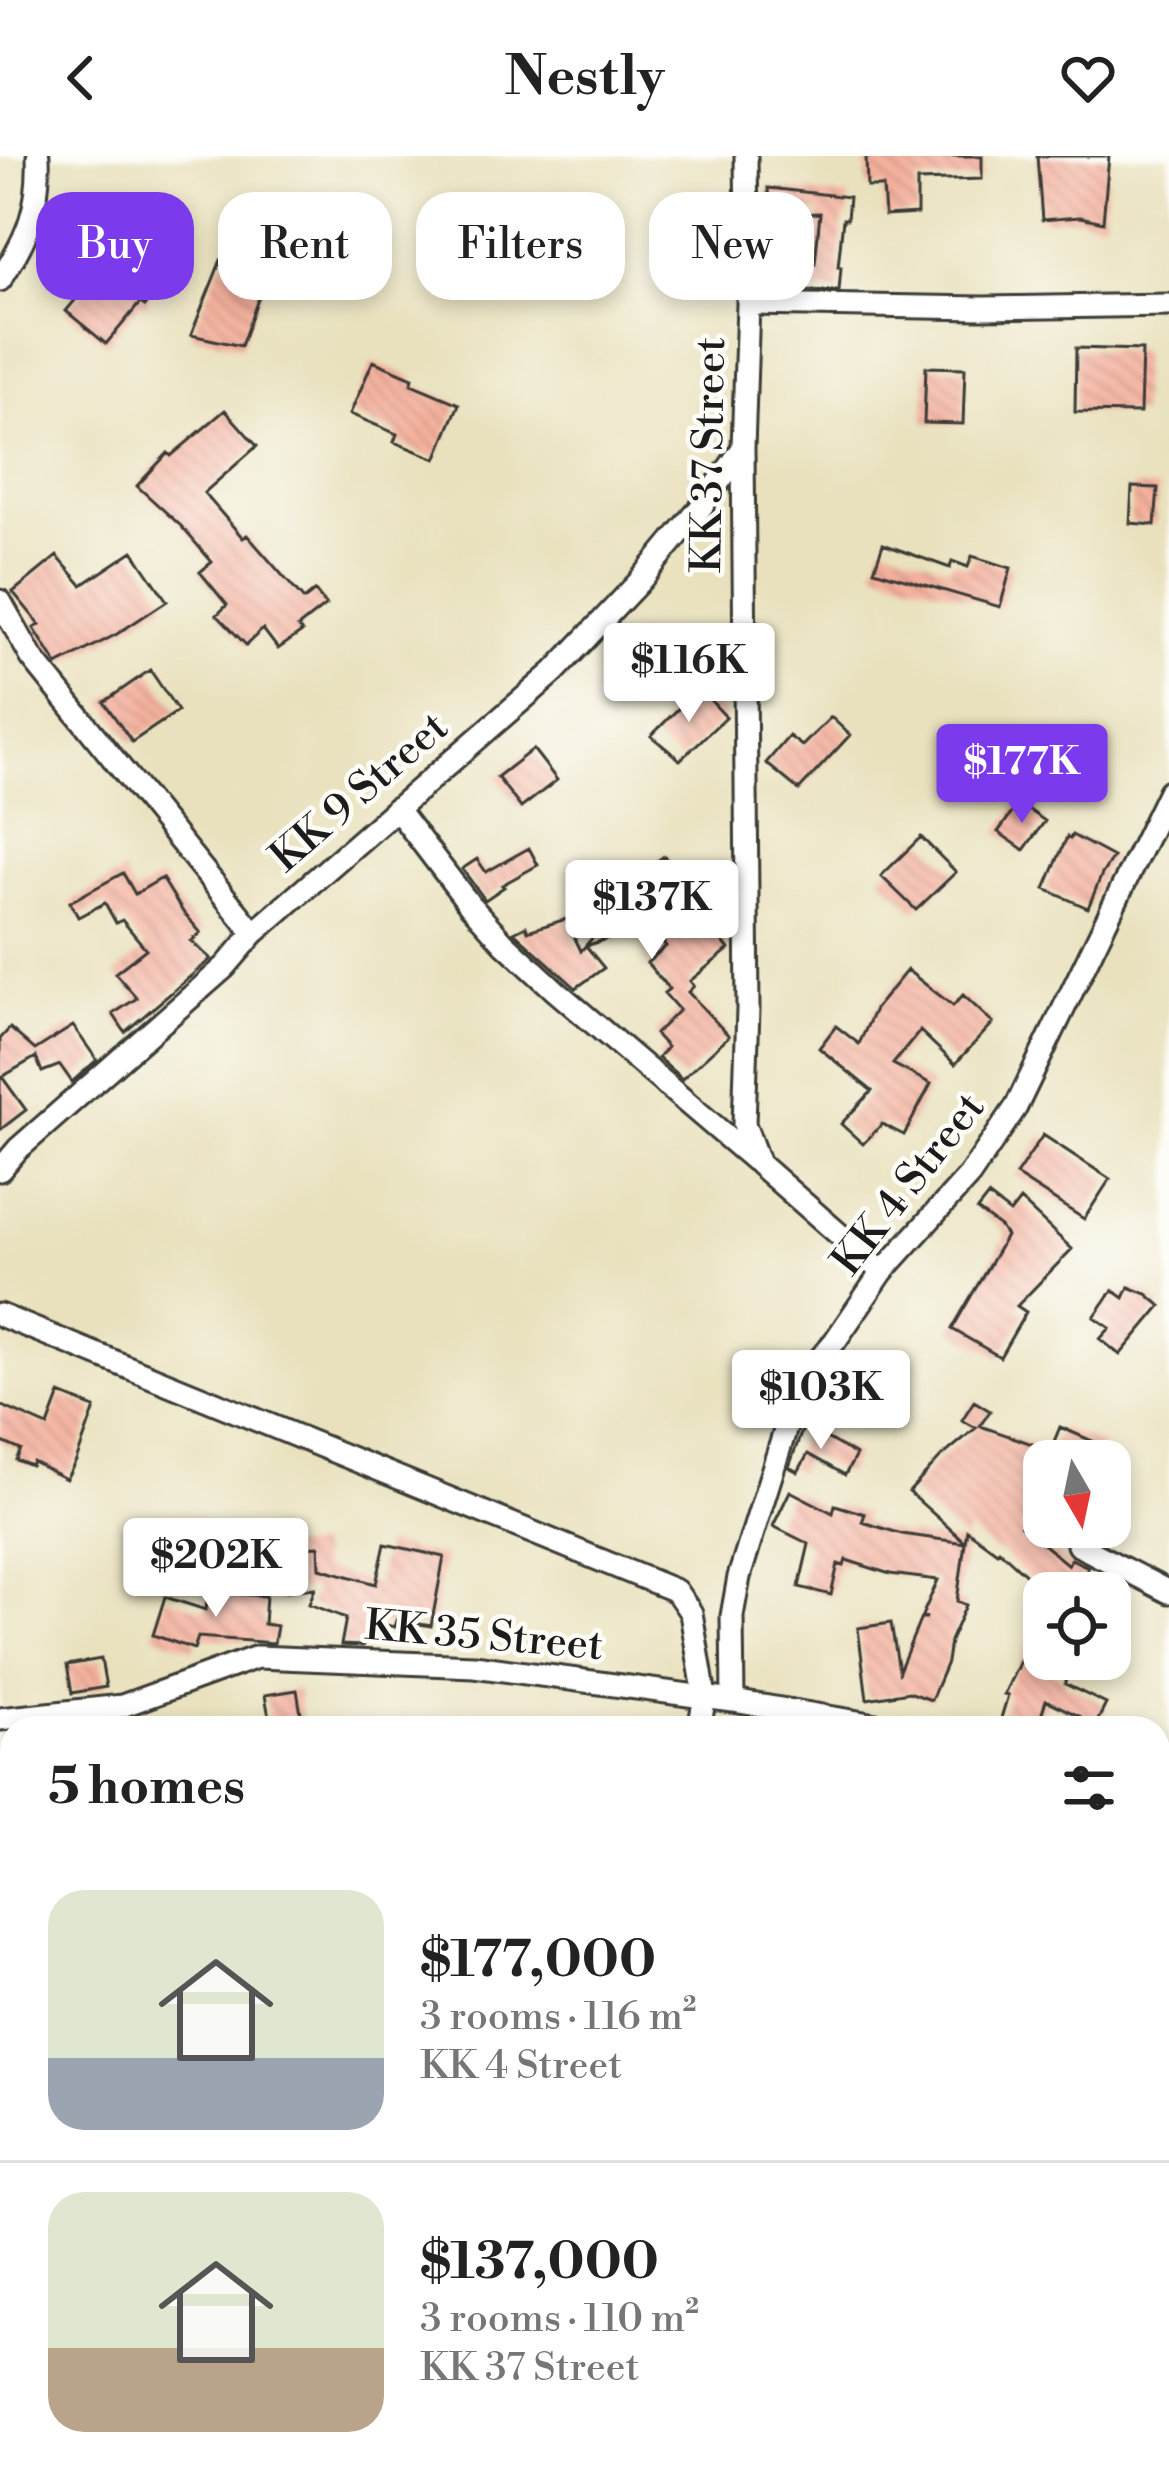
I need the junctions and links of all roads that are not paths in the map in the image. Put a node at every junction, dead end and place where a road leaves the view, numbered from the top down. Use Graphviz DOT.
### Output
graph roads {
  1 [pos="38,156"];
  2 [pos="746,156"];
  3 [pos="0,280"];
  4 [pos="748,304"];
  5 [pos="1169,305"];
  6 [pos="743,448"];
  7 [pos="0,601"];
  8 [pos="1169,790"];
  9 [pos="396,808"];
  10 [pos="254,933"];
  11 [pos="759,1164"];
  12 [pos="0,1170"];
  13 [pos="882,1271"];
  14 [pos="0,1315"];
  15 [pos="1084,1548"];
  16 [pos="1169,1592"];
  17 [pos="705,1697"];
  18 [pos="733,1701"];
  19 [pos="28,1716"];
  20 [pos="701,1716"];
  21 [pos="773,1716"];
  1 -- 3 [label="street"];
  2 -- 4 [label="street, KK 37 Street"];
  4 -- 5 [label="street"];
  4 -- 6 [label="street, KK 37 Street"];
  6 -- 9 [label="street, KK 9 Street"];
  6 -- 11 [label="street, KK 37 Street"];
  7 -- 10 [label="street"];
  8 -- 13 [label="street, KK 4 Street"];
  9 -- 10 [label="street, KK 9 Street"];
  9 -- 11 [label="street"];
  10 -- 12 [label="street, KK 9 Street"];
  11 -- 13 [label="street"];
  13 -- 18 [label="street, KK 4 Street"];
  14 -- 17 [label="street"];
  15 -- 16 [label="street"];
  17 -- 18 [label="street, KK 35 Street"];
  17 -- 19 [label="street, KK 35 Street"];
  17 -- 20 [label="street"];
  18 -- 21 [label="street, KK 35 Street"];
}
